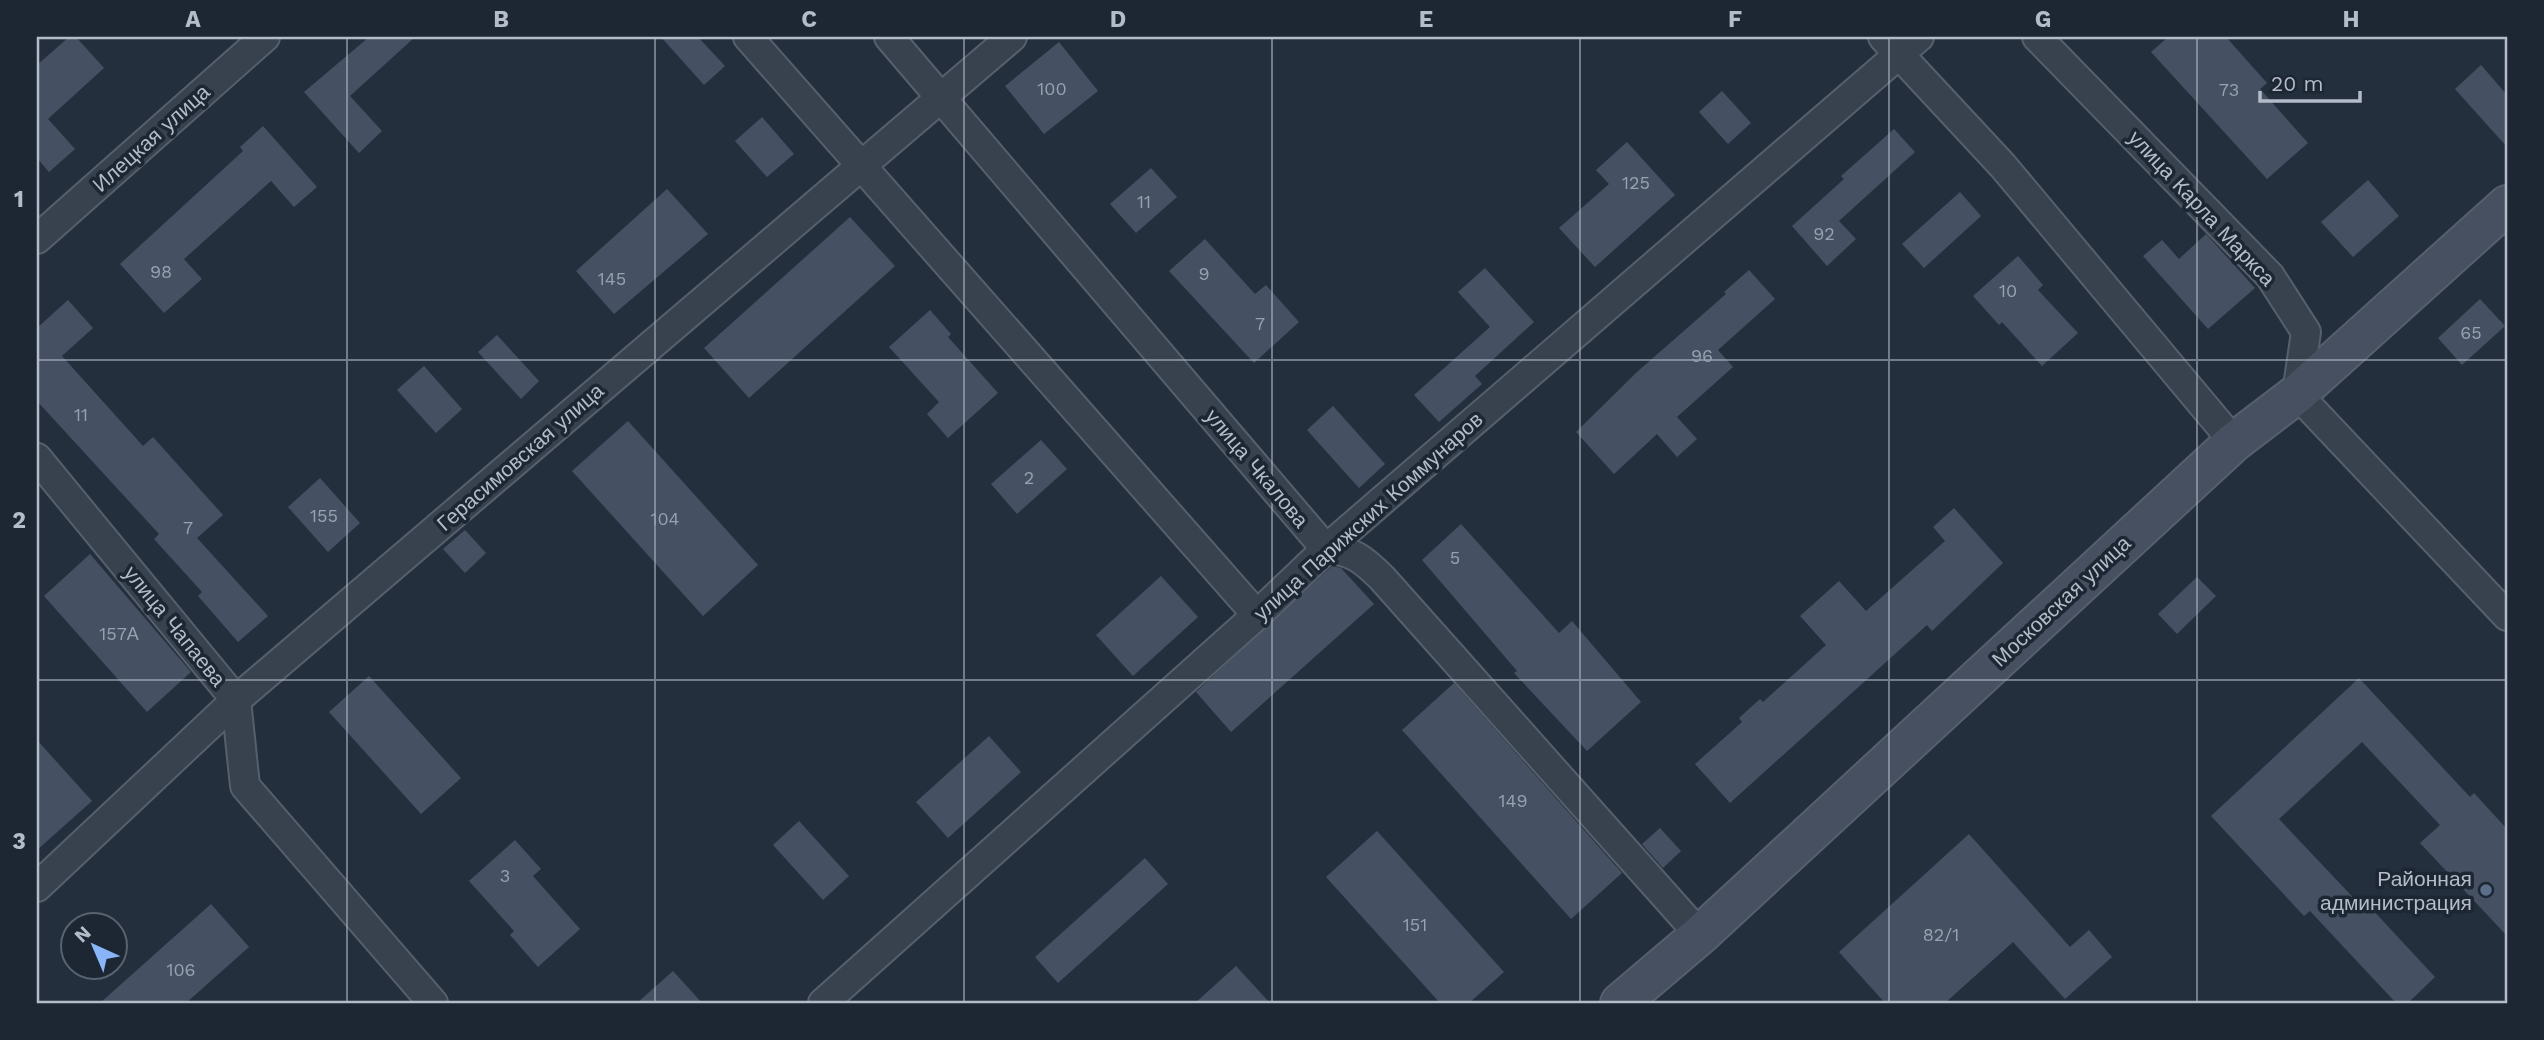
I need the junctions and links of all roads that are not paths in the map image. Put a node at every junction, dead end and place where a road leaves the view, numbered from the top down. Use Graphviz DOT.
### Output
graph roads {
  1 [pos="265,37"];
  2 [pos="748,37"];
  3 [pos="889,37"];
  4 [pos="1012,37"];
  5 [pos="2037,37"];
  6 [pos="1901,43"];
  7 [pos="941,97"];
  8 [pos="859,165"];
  9 [pos="2507,205"];
  10 [pos="37,239"];
  11 [pos="2297,394"];
  12 [pos="2234,442"];
  13 [pos="37,458"];
  14 [pos="1326,549"];
  15 [pos="1257,615"];
  16 [pos="2507,616"];
  17 [pos="236,700"];
  18 [pos="37,887"];
  19 [pos="1700,935"];
  20 [pos="433,1003"];
  21 [pos="823,1003"];
  22 [pos="1620,1003"];
  1 -- 10 [label="street, Илецкая улица"];
  2 -- 8 [label="street"];
  3 -- 7 [label="street, улица Чкалова"];
  4 -- 7 [label="street, Герасимовская улица"];
  5 -- 11 [label="street, улица Карла Маркса"];
  6 -- 12 [label="street"];
  6 -- 14 [label="street, улица Парижских Коммунаров"];
  7 -- 8 [label="street, Герасимовская улица"];
  7 -- 14 [label="street, улица Чкалова"];
  8 -- 15 [label="street"];
  8 -- 17 [label="street, Герасимовская улица"];
  9 -- 11 [label="street, Московская улица"];
  11 -- 12 [label="street, Московская улица"];
  11 -- 16 [label="street"];
  12 -- 19 [label="street, Московская улица"];
  13 -- 17 [label="street, улица Чапаева"];
  14 -- 15 [label="street, улица Парижских Коммунаров"];
  14 -- 19 [label="street"];
  15 -- 21 [label="street, улица Парижских Коммунаров"];
  17 -- 18 [label="street, Герасимовская улица"];
  17 -- 20 [label="street, улица Чапаева"];
  19 -- 22 [label="street, Московская улица"];
}
